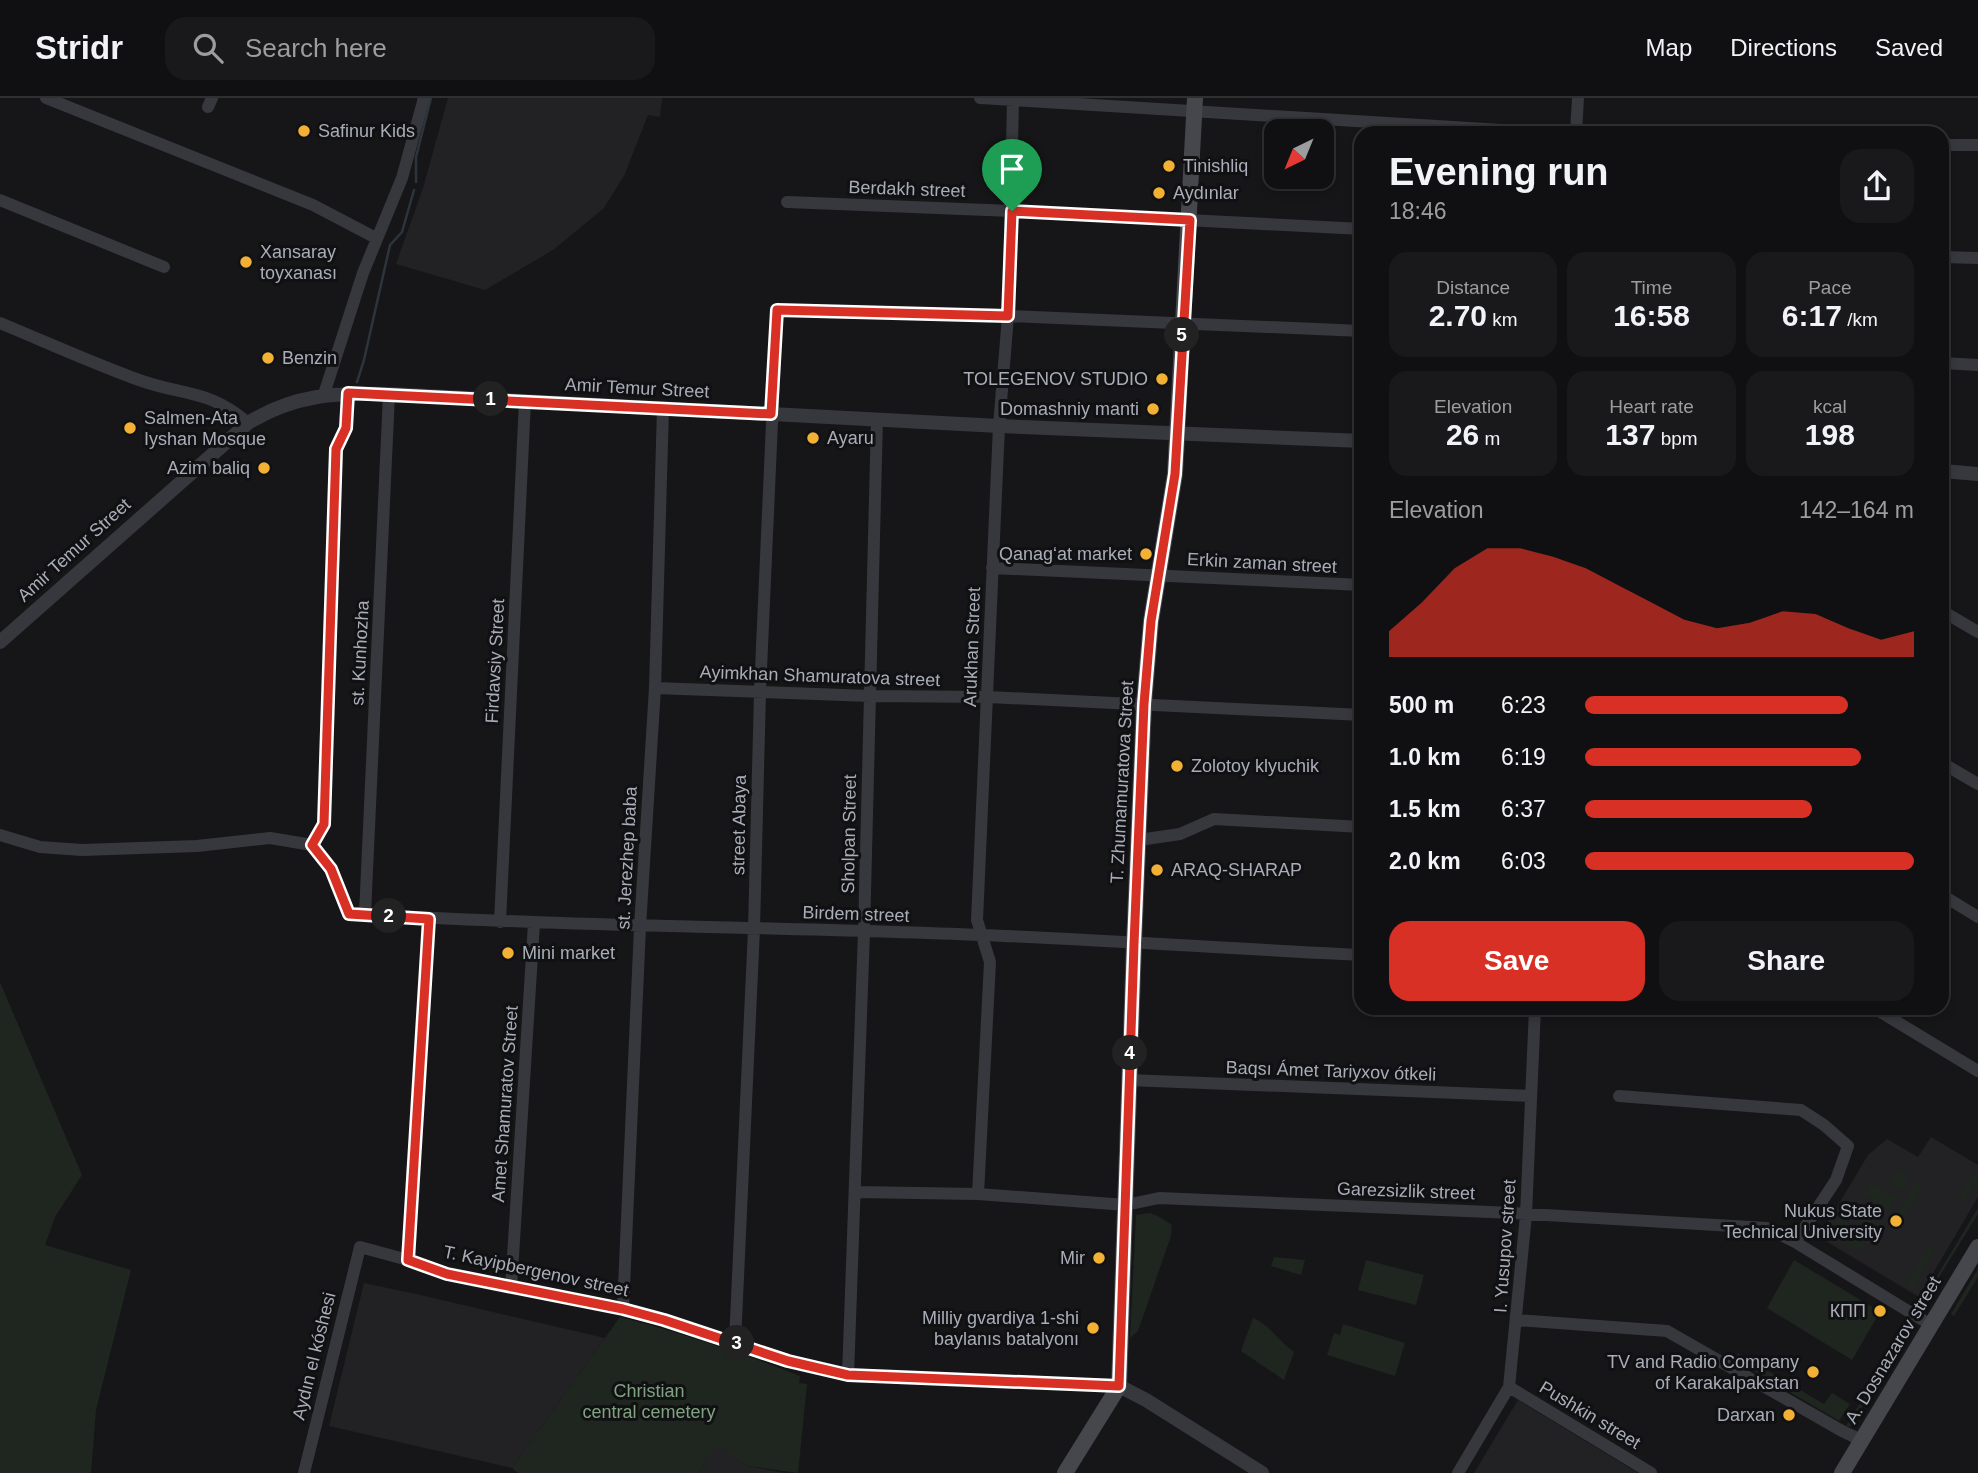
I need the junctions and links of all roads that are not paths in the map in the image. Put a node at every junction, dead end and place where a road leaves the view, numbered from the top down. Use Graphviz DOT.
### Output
graph roads {
  1 [pos="46,98"];
  2 [pos="424,98"];
  3 [pos="980,98"];
  4 [pos="1578,98"];
  5 [pos="1013,101"];
  6 [pos="1194,105"];
  7 [pos="1461,126"];
  8 [pos="1576,126"];
  9 [pos="1949,145"];
  10 [pos="1978,145"];
  11 [pos="0,200"];
  12 [pos="788,202"];
  13 [pos="1012,211"];
  14 [pos="1190,220"];
  15 [pos="1354,229"];
  16 [pos="376,238"];
  17 [pos="1949,257"];
  18 [pos="1978,258"];
  19 [pos="164,267"];
  20 [pos="1008,316"];
  21 [pos="0,323"];
  22 [pos="1182,324"];
  23 [pos="1354,331"];
  24 [pos="1949,363"];
  25 [pos="1978,365"];
  26 [pos="348,393"];
  27 [pos="324,394"];
  28 [pos="389,394"];
  29 [pos="525,401"];
  30 [pos="663,408"];
  31 [pos="771,414"];
  32 [pos="877,419"];
  33 [pos="248,423"];
  34 [pos="999,426"];
  35 [pos="1178,433"];
  36 [pos="1354,441"];
  37 [pos="1949,472"];
  38 [pos="1978,474"];
  39 [pos="992,568"];
  40 [pos="1159,575"];
  41 [pos="1354,585"];
  42 [pos="1949,615"];
  43 [pos="1978,632"];
  44 [pos="0,642"];
  45 [pos="654,688"];
  46 [pos="760,692"];
  47 [pos="870,696"];
  48 [pos="988,697"];
  49 [pos="1144,704"];
  50 [pos="1354,715"];
  51 [pos="1949,767"];
  52 [pos="1978,783"];
  53 [pos="1354,827"];
  54 [pos="0,835"];
  55 [pos="1139,840"];
  56 [pos="312,845"];
  57 [pos="1949,899"];
  58 [pos="365,915"];
  59 [pos="1978,917"];
  60 [pos="429,919"];
  61 [pos="500,922"];
  62 [pos="534,923"];
  63 [pos="640,927"];
  64 [pos="754,929"];
  65 [pos="864,932"];
  66 [pos="982,935"];
  67 [pos="1134,944"];
  68 [pos="1354,955"];
  69 [pos="1535,1015"];
  70 [pos="1886,1015"];
  71 [pos="1978,1071"];
  72 [pos="1129,1080"];
  73 [pos="1531,1096"];
  74 [pos="1619,1096"];
  75 [pos="855,1192"];
  76 [pos="978,1194"];
  77 [pos="1126,1205"];
  78 [pos="1526,1215"];
  79 [pos="1796,1242"];
  80 [pos="359,1247"];
  81 [pos="1978,1247"];
  82 [pos="408,1260"];
  83 [pos="511,1288"];
  84 [pos="623,1309"];
  85 [pos="1517,1320"];
  86 [pos="1931,1325"];
  87 [pos="735,1342"];
  88 [pos="848,1375"];
  89 [pos="1119,1386"];
  90 [pos="1510,1387"];
  91 [pos="1861,1440"];
  92 [pos="303,1473"];
  93 [pos="1065,1473"];
  94 [pos="1262,1473"];
  95 [pos="1458,1473"];
  96 [pos="1651,1473"];
  97 [pos="1842,1473"];
  1 -- 16 [label="street"];
  2 -- 16 [label="street"];
  3 -- 5 [label="street"];
  4 -- 8 [label="street"];
  5 -- 6 [label="street"];
  5 -- 13 [label="street, Arukhan Street"];
  6 -- 7 [label="street"];
  6 -- 14 [label="main road, T. Zhumamuratova Street"];
  9 -- 10 [label="street"];
  11 -- 19 [label="street"];
  12 -- 13 [label="street, Berdakh street"];
  13 -- 14 [label="street, Berdakh street"];
  13 -- 20 [label="street, Arukhan Street"];
  14 -- 15 [label="street, Berdakh street"];
  14 -- 22 [label="main road, T. Zhumamuratova Street"];
  16 -- 27 [label="street"];
  17 -- 18 [label="street"];
  20 -- 22 [label="street"];
  20 -- 31 [label="street, street Abaya"];
  20 -- 34 [label="street, Arukhan Street"];
  21 -- 33 [label="street"];
  22 -- 23 [label="street"];
  22 -- 35 [label="main road, T. Zhumamuratova Street"];
  24 -- 25 [label="street"];
  26 -- 27 [label="street, Amir Temur Street"];
  26 -- 28 [label="street, Amir Temur Street"];
  26 -- 56 [label="street"];
  27 -- 33 [label="street, Amir Temur Street"];
  28 -- 29 [label="street, Amir Temur Street"];
  28 -- 58 [label="street, st. Kunhozha"];
  29 -- 30 [label="street, Amir Temur Street"];
  29 -- 61 [label="street, Firdavsiy Street"];
  30 -- 31 [label="street, Amir Temur Street"];
  30 -- 45 [label="street, st. Jerezhep baba"];
  31 -- 32 [label="street, Amir Temur Street"];
  31 -- 46 [label="street, street Abaya"];
  32 -- 34 [label="street, Amir Temur Street"];
  32 -- 47 [label="street, Sholpan Street"];
  33 -- 44 [label="street, Amir Temur Street"];
  34 -- 35 [label="street, Amir Temur Street"];
  34 -- 39 [label="street, Arukhan Street"];
  35 -- 36 [label="street, Amir Temur Street"];
  35 -- 40 [label="main road, T. Zhumamuratova Street"];
  37 -- 38 [label="street"];
  39 -- 40 [label="street, Erkin zaman street"];
  39 -- 48 [label="street, Arukhan Street"];
  40 -- 41 [label="street, Erkin zaman street"];
  40 -- 49 [label="main road, T. Zhumamuratova Street"];
  42 -- 43 [label="street"];
  45 -- 46 [label="street, Ayimkhan Shamuratova street"];
  45 -- 63 [label="street, st. Jerezhep baba"];
  46 -- 47 [label="street, Ayimkhan Shamuratova street"];
  46 -- 64 [label="street, street Abaya"];
  47 -- 48 [label="street, Ayimkhan Shamuratova street"];
  47 -- 65 [label="street, Sholpan Street"];
  48 -- 49 [label="street, Ayimkhan Shamuratova street"];
  48 -- 66 [label="street, Arukhan Street"];
  49 -- 50 [label="street, Ayimkhan Shamuratova street"];
  49 -- 55 [label="main road, T. Zhumamuratova Street"];
  51 -- 52 [label="street"];
  53 -- 55 [label="street"];
  54 -- 56 [label="street"];
  55 -- 67 [label="main road, T. Zhumamuratova Street"];
  56 -- 58 [label="street, Birdem street"];
  57 -- 59 [label="street"];
  58 -- 60 [label="street, Birdem street"];
  60 -- 61 [label="street, Birdem street"];
  60 -- 82 [label="street"];
  61 -- 62 [label="street, Birdem street"];
  62 -- 63 [label="street, Birdem street"];
  62 -- 83 [label="street, Amet Shamuratov Street"];
  63 -- 64 [label="street, Birdem street"];
  63 -- 84 [label="street, st. Jerezhep baba"];
  64 -- 65 [label="street, Birdem street"];
  64 -- 87 [label="street, street Abaya"];
  65 -- 66 [label="street, Birdem street"];
  65 -- 75 [label="street, Sholpan Street"];
  66 -- 67 [label="street, Birdem street"];
  66 -- 76 [label="street, Arukhan Street"];
  67 -- 68 [label="street, Birdem street"];
  67 -- 72 [label="main road, T. Zhumamuratova Street"];
  69 -- 73 [label="street, I. Yusupov street"];
  70 -- 71 [label="street"];
  72 -- 73 [label="street, Baqsı Ámet Tariyxov ótkeli"];
  72 -- 77 [label="main road, T. Zhumamuratova Street"];
  73 -- 78 [label="street, I. Yusupov street"];
  74 -- 79 [label="street"];
  75 -- 76 [label="street, Garezsizlik street"];
  75 -- 88 [label="street, Sholpan Street"];
  76 -- 77 [label="street, Garezsizlik street"];
  77 -- 78 [label="street, Garezsizlik street"];
  77 -- 89 [label="main road, T. Zhumamuratova Street"];
  78 -- 79 [label="street, Garezsizlik street"];
  78 -- 85 [label="street, I. Yusupov street"];
  79 -- 86 [label="street, Garezsizlik street"];
  80 -- 82 [label="street, T. Kayipbergenov street"];
  80 -- 92 [label="street, Aydın el kóshesi"];
  81 -- 86 [label="main road, A. Dosnazarov street"];
  82 -- 83 [label="street, T. Kayipbergenov street"];
  83 -- 84 [label="street, T. Kayipbergenov street"];
  84 -- 87 [label="street, T. Kayipbergenov street"];
  85 -- 90 [label="street, I. Yusupov street"];
  85 -- 91 [label="street"];
  86 -- 91 [label="main road, A. Dosnazarov street"];
  87 -- 88 [label="street, T. Kayipbergenov street"];
  88 -- 89 [label="street, T. Kayipbergenov street"];
  89 -- 93 [label="main road"];
  89 -- 94 [label="street, T. Kayipbergenov street"];
  90 -- 95 [label="street, I. Yusupov street"];
  90 -- 96 [label="street, Pushkin street"];
  91 -- 97 [label="main road, A. Dosnazarov street"];
}
